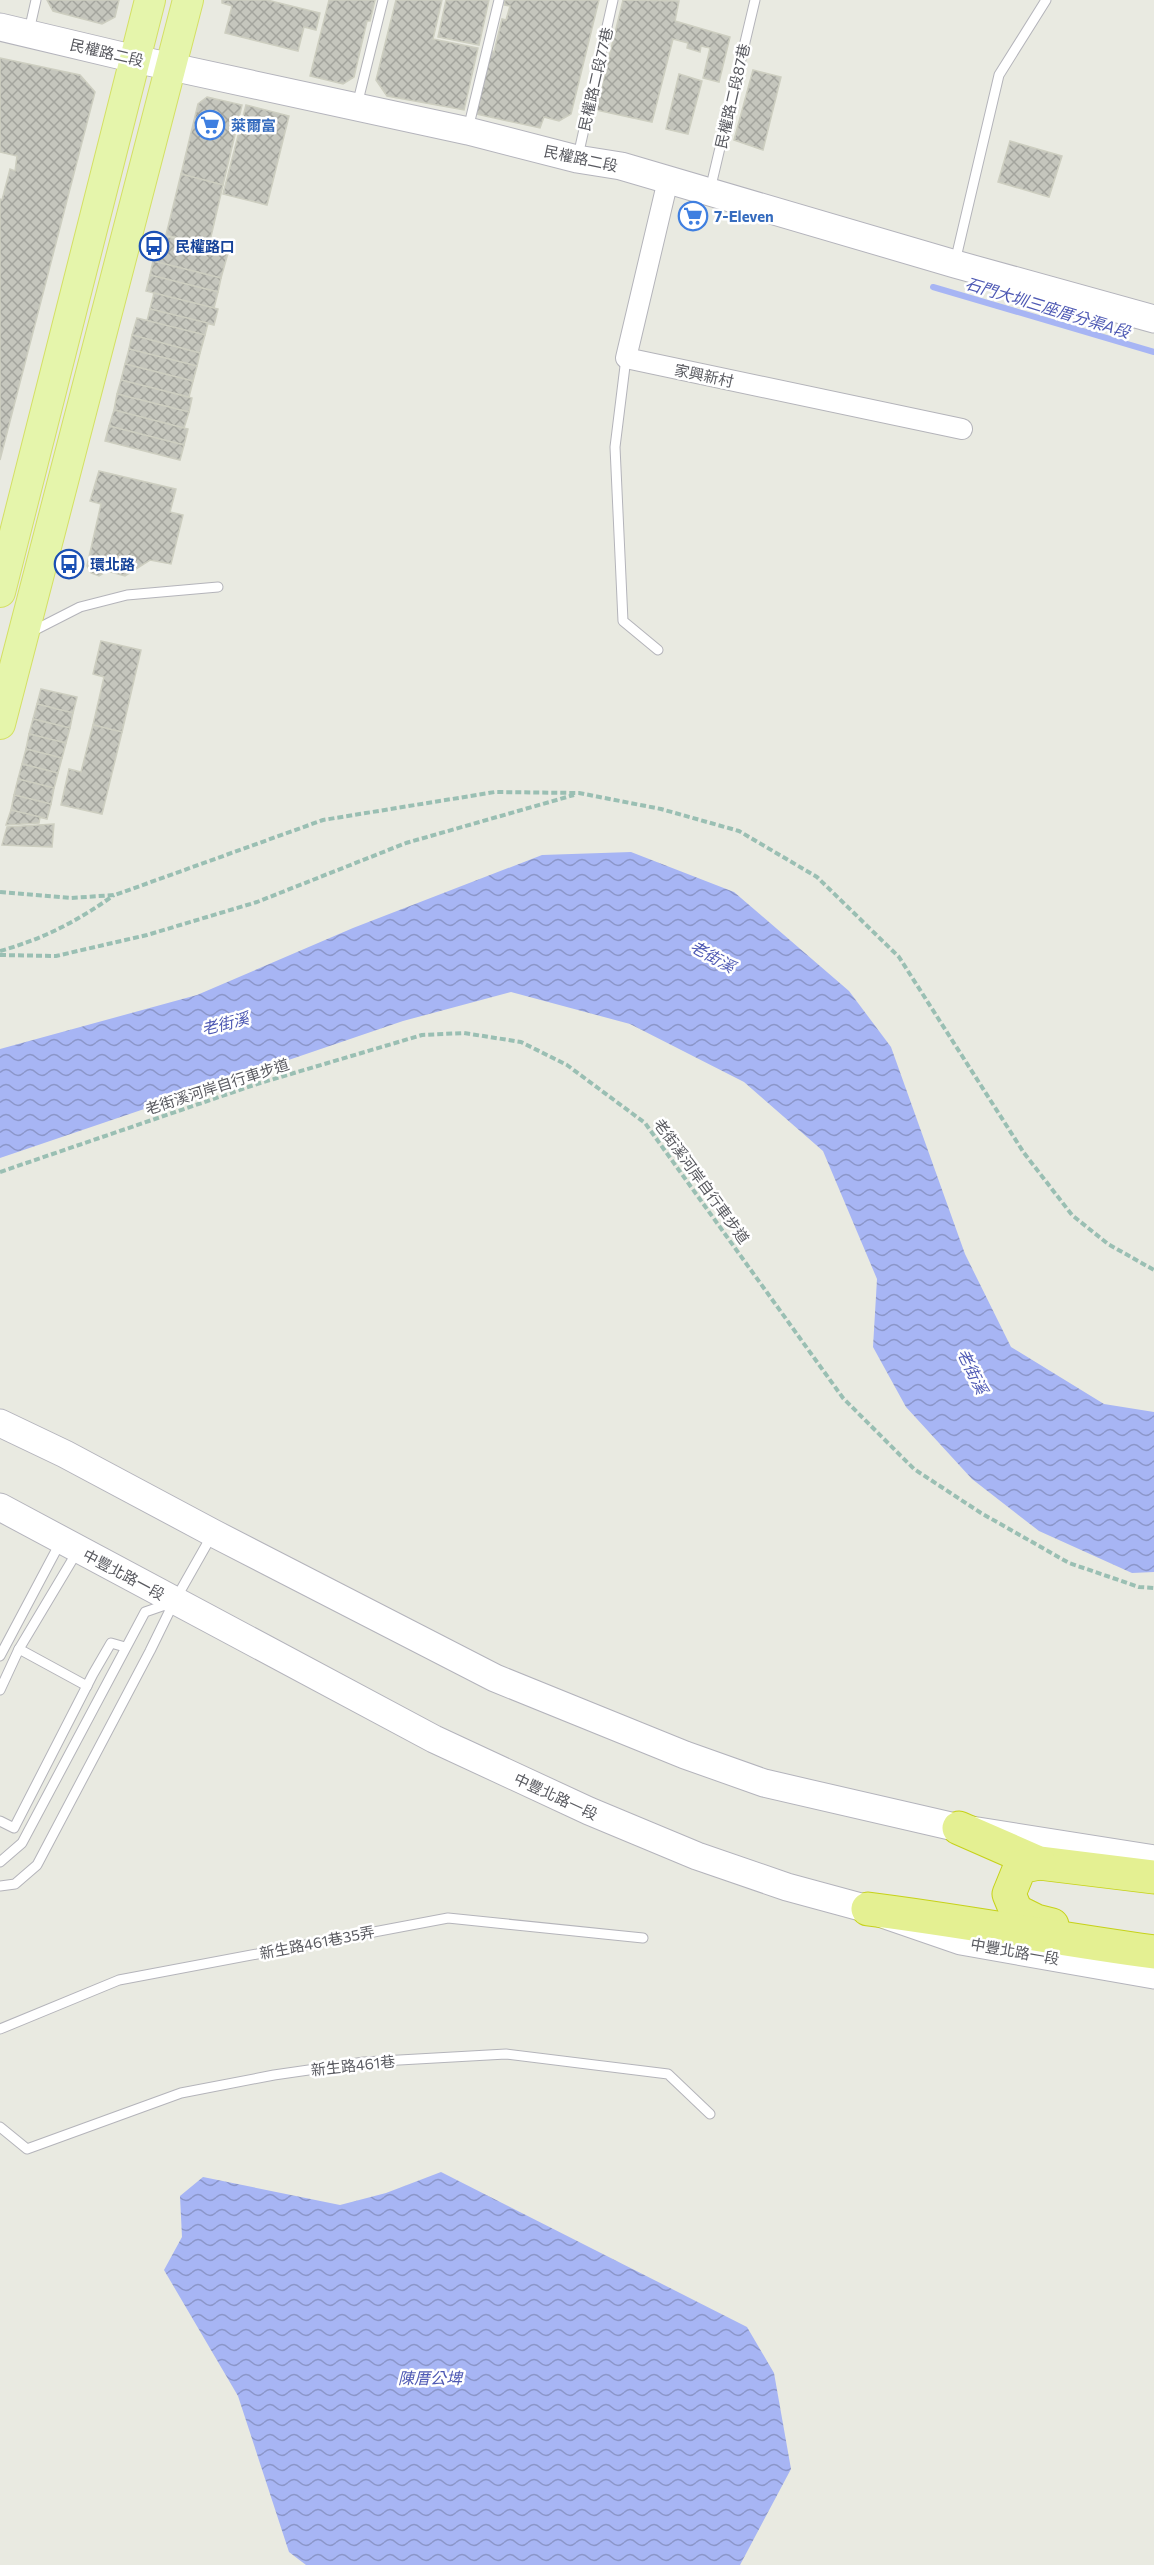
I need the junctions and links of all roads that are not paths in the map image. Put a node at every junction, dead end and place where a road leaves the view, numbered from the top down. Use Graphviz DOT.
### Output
graph roads {
  1 [pos="36,0"];
  2 [pos="150,0"];
  3 [pos="188,0"];
  4 [pos="383,0"];
  5 [pos="499,0"];
  6 [pos="613,0"];
  7 [pos="755,0"];
  8 [pos="1046,0"];
  9 [pos="0,27"];
  10 [pos="28,33"];
  11 [pos="135,59"];
  12 [pos="171,66"];
  13 [pos="356,107"];
  14 [pos="468,131"];
  15 [pos="577,159"];
  16 [pos="668,180"];
  17 [pos="710,193"];
  18 [pos="955,264"];
  19 [pos="1154,319"];
  20 [pos="626,358"];
  21 [pos="962,429"];
  22 [pos="218,587"];
  23 [pos="0,592"];
  24 [pos="24,636"];
  25 [pos="658,650"];
  26 [pos="0,724"];
  27 [pos="0,1423"];
  28 [pos="0,1507"];
  29 [pos="213,1533"];
  30 [pos="70,1545"];
  31 [pos="174,1602"];
  32 [pos="125,1647"];
  33 [pos="20,1649"];
  34 [pos="0,1656"];
  35 [pos="87,1686"];
  36 [pos="0,1690"];
  37 [pos="0,1821"];
  38 [pos="959,1828"];
  39 [pos="1154,1859"];
  40 [pos="0,1862"];
  41 [pos="1039,1863"];
  42 [pos="1154,1878"];
  43 [pos="0,1886"];
  44 [pos="868,1909"];
  45 [pos="643,1938"];
  46 [pos="1154,1950"];
  47 [pos="1154,1975"];
  48 [pos="0,2029"];
  49 [pos="710,2114"];
  50 [pos="0,2127"];
  1 -- 10 [label="lane"];
  2 -- 11 [label="main road"];
  3 -- 12 [label="main road"];
  4 -- 13 [label="lane"];
  5 -- 14 [label="lane"];
  6 -- 15 [label="lane, 民權路二段77巷"];
  7 -- 17 [label="lane, 民權路二段87巷"];
  8 -- 18 [label="lane"];
  9 -- 10 [label="main road, 民權路二段"];
  10 -- 11 [label="main road, 民權路二段"];
  11 -- 12 [label="main road, 民權路二段"];
  11 -- 23 [label="main road"];
  12 -- 13 [label="main road, 民權路二段"];
  12 -- 24 [label="main road"];
  13 -- 14 [label="main road, 民權路二段"];
  14 -- 15 [label="main road, 民權路二段"];
  15 -- 16 [label="main road, 民權路二段"];
  16 -- 17 [label="main road, 民權路二段"];
  16 -- 20 [label="street"];
  17 -- 18 [label="main road, 民權路二段"];
  18 -- 19 [label="main road, 民權路二段"];
  20 -- 21 [label="street, 家興新村"];
  20 -- 25 [label="lane"];
  22 -- 24 [label="lane"];
  24 -- 26 [label="main road"];
  27 -- 29 [label="main road"];
  28 -- 30 [label="main road, 中豐北路一段"];
  29 -- 31 [label="lane"];
  29 -- 38 [label="main road"];
  30 -- 31 [label="main road, 中豐北路一段"];
  30 -- 33 [label="lane"];
  30 -- 34 [label="lane"];
  31 -- 32 [label="lane"];
  31 -- 43 [label="lane"];
  31 -- 44 [label="main road, 中豐北路一段"];
  32 -- 35 [label="lane"];
  32 -- 40 [label="lane"];
  33 -- 35 [label="lane"];
  33 -- 36 [label="lane"];
  35 -- 37 [label="lane"];
  38 -- 39 [label="main road"];
  38 -- 41 [label="highway"];
  41 -- 42 [label="highway"];
  41 -- 46 [label="highway"];
  44 -- 46 [label="highway"];
  44 -- 47 [label="main road, 中豐北路一段"];
  45 -- 48 [label="lane, 新生路461巷35弄"];
  49 -- 50 [label="lane, 新生路461巷"];
}
